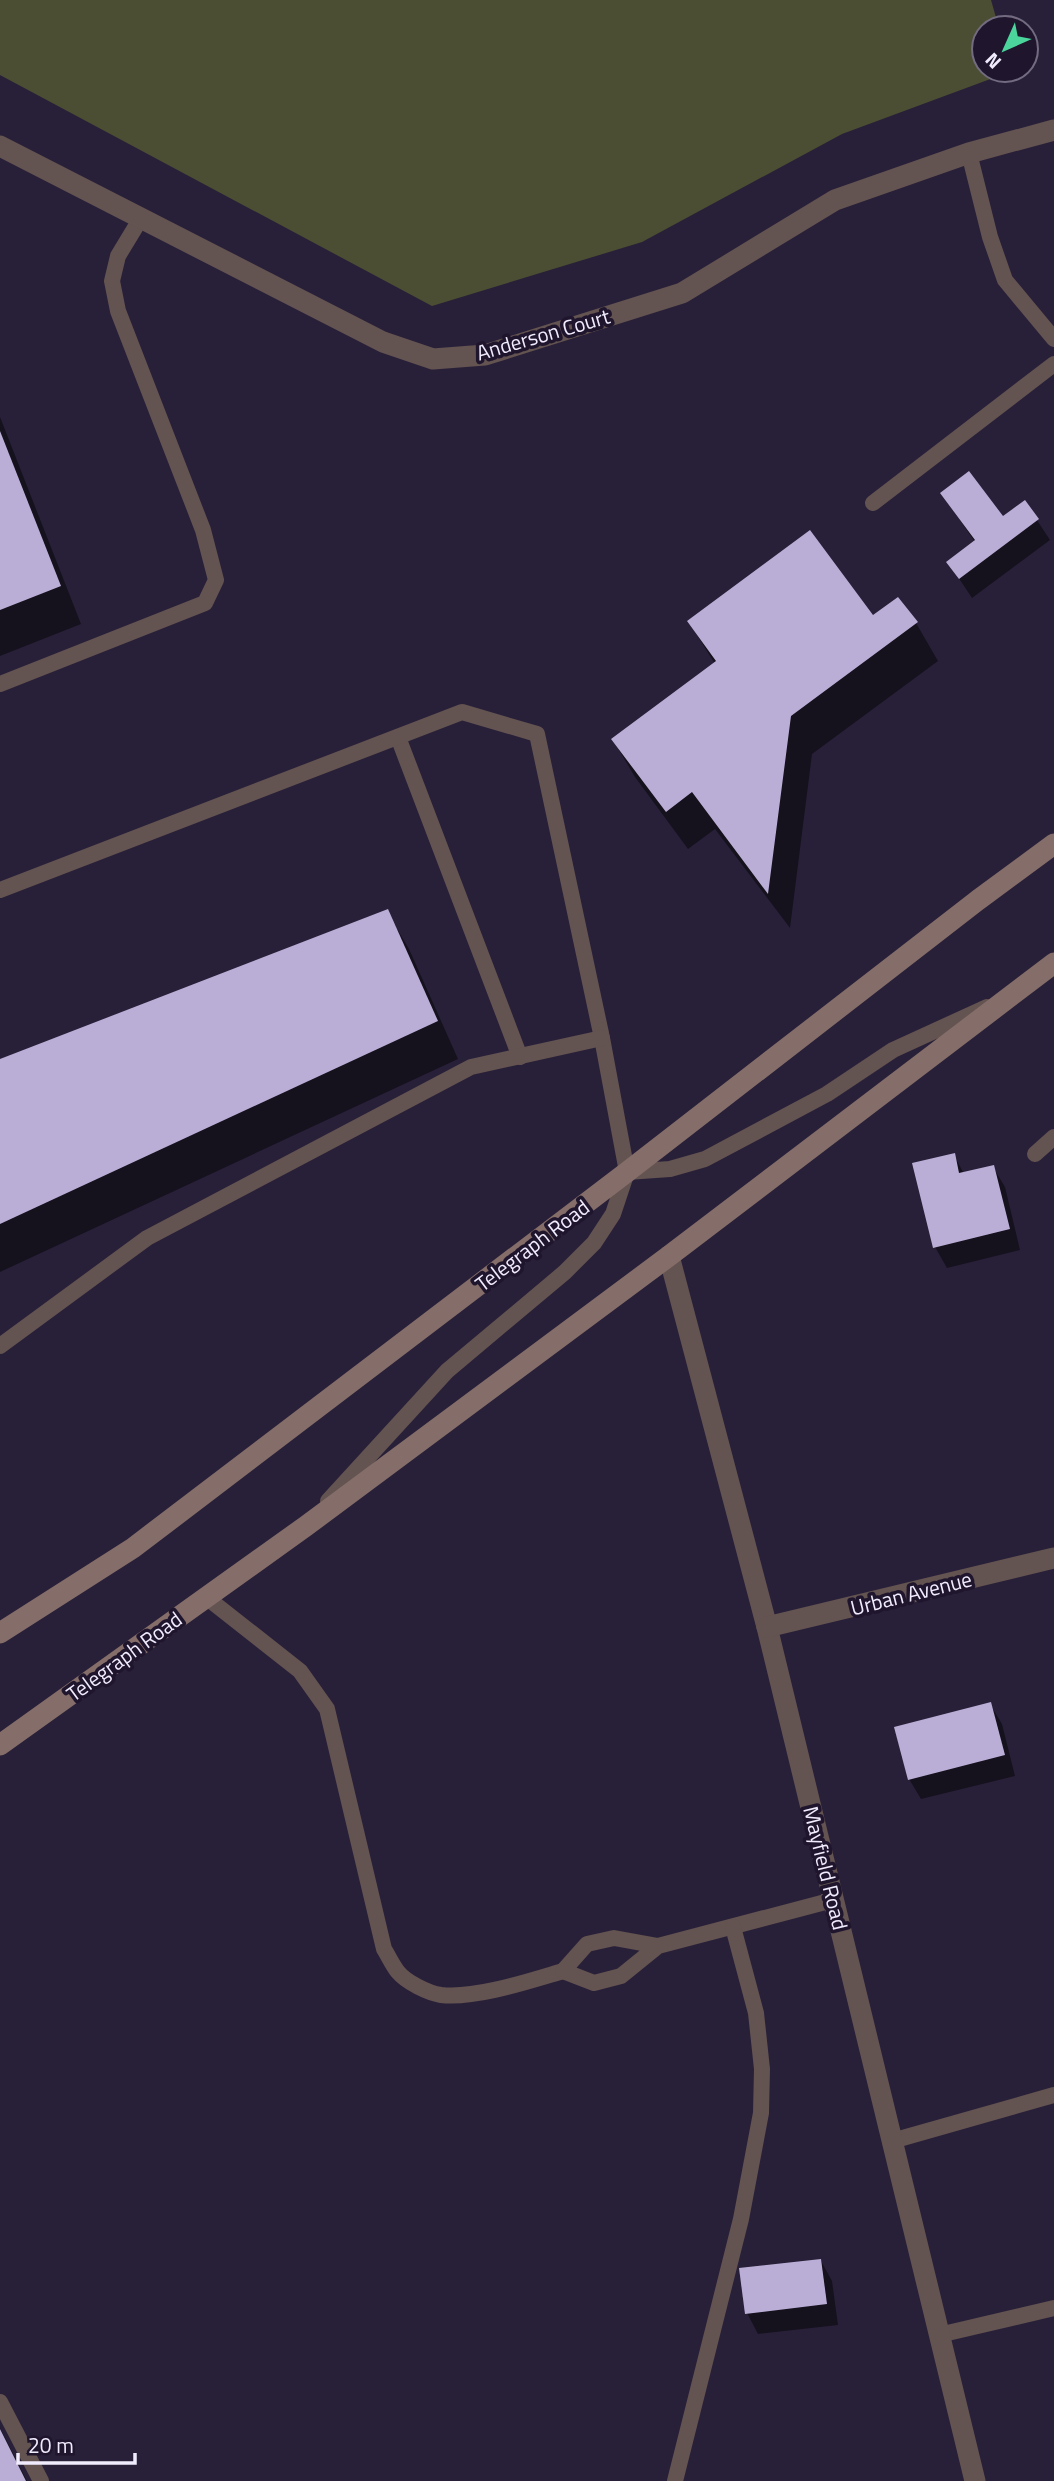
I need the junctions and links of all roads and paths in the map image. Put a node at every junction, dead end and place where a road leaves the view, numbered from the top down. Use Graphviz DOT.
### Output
graph roads {
  1 [pos="1054,130"];
  2 [pos="0,146"];
  3 [pos="969,153"];
  4 [pos="141,218"];
  5 [pos="1054,339"];
  6 [pos="1054,364"];
  7 [pos="873,503"];
  8 [pos="0,684"];
  9 [pos="398,737"];
  10 [pos="1054,844"];
  11 [pos="0,890"];
  12 [pos="1054,963"];
  13 [pos="1011,996"];
  14 [pos="602,1038"];
  15 [pos="520,1057"];
  16 [pos="1054,1137"];
  17 [pos="1035,1154"];
  18 [pos="627,1172"];
  19 [pos="669,1256"];
  20 [pos="0,1346"];
  21 [pos="306,1526"];
  22 [pos="1054,1558"];
  23 [pos="206,1597"];
  24 [pos="767,1627"];
  25 [pos="0,1633"];
  26 [pos="0,1745"];
  27 [pos="834,1900"];
  28 [pos="733,1927"];
  29 [pos="658,1946"];
  30 [pos="563,1972"];
  31 [pos="1054,2095"];
  32 [pos="892,2141"];
  33 [pos="1054,2308"];
  34 [pos="939,2334"];
  35 [pos="0,2402"];
  36 [pos="41,2481"];
  37 [pos="675,2481"];
  38 [pos="975,2481"];
  1 -- 3 [label="street, Anderson Court"];
  2 -- 4 [label="street, Anderson Court"];
  3 -- 4 [label="street, Anderson Court"];
  3 -- 5 [label="lane"];
  4 -- 8 [label="lane"];
  6 -- 7 [label="lane"];
  9 -- 11 [label="lane"];
  9 -- 14 [label="lane"];
  9 -- 15 [label="lane"];
  10 -- 18 [label="main road, Telegraph Road"];
  12 -- 13 [label="main road, Telegraph Road"];
  13 -- 18 [label="lane"];
  13 -- 19 [label="main road, Telegraph Road"];
  14 -- 15 [label="lane"];
  14 -- 18 [label="lane"];
  15 -- 20 [label="lane"];
  16 -- 17 [label="lane"];
  18 -- 21 [label="lane"];
  18 -- 25 [label="main road, Telegraph Road"];
  19 -- 21 [label="main road, Telegraph Road"];
  19 -- 24 [label="street, Mayfield Road"];
  21 -- 23 [label="main road, Telegraph Road"];
  22 -- 24 [label="street, Urban Avenue"];
  23 -- 26 [label="main road, Telegraph Road"];
  23 -- 30 [label="lane"];
  24 -- 27 [label="street, Mayfield Road"];
  27 -- 28 [label="lane"];
  27 -- 32 [label="street, Mayfield Road"];
  28 -- 29 [label="lane"];
  28 -- 37 [label="lane"];
  29 -- 30 [label="lane"];
  29 -- 30 [label="lane"];
  31 -- 32 [label="lane"];
  32 -- 34 [label="street, Mayfield Road"];
  33 -- 34 [label="lane"];
  34 -- 38 [label="street, Mayfield Road"];
  35 -- 36 [label="lane"];
}
